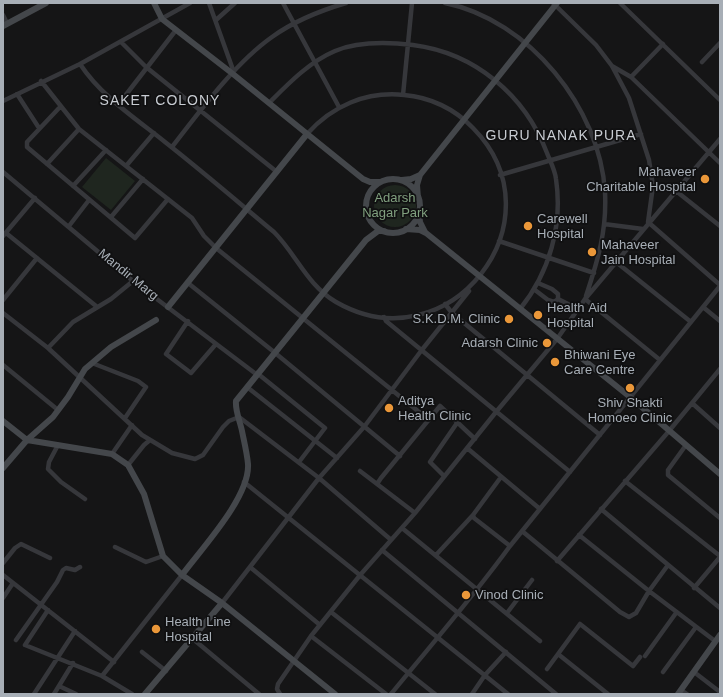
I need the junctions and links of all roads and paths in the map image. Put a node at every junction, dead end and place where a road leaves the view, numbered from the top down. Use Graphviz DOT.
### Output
graph roads {
  1 [pos="46,3"];
  2 [pos="154,3"];
  3 [pos="190,3"];
  4 [pos="209,3"];
  5 [pos="235,3"];
  6 [pos="283,3"];
  7 [pos="346,3"];
  8 [pos="412,3"];
  9 [pos="445,3"];
  10 [pos="620,3"];
  11 [pos="555,4"];
  12 [pos="3,15"];
  13 [pos="162,19"];
  14 [pos="216,20"];
  15 [pos="294,23"];
  16 [pos="5,24"];
  17 [pos="176,30"];
  18 [pos="121,42"];
  19 [pos="525,43"];
  20 [pos="720,43"];
  21 [pos="408,44"];
  22 [pos="663,44"];
  23 [pos="315,62"];
  24 [pos="702,62"];
  25 [pos="80,64"];
  26 [pos="612,66"];
  27 [pos="146,67"];
  28 [pos="233,74"];
  29 [pos="631,77"];
  30 [pos="496,80"];
  31 [pos="41,82"];
  32 [pos="17,94"];
  33 [pos="403,95"];
  34 [pos="3,100"];
  35 [pos="720,100"];
  36 [pos="269,103"];
  37 [pos="118,105"];
  38 [pos="60,107"];
  39 [pos="339,108"];
  40 [pos="200,111"];
  41 [pos="464,120"];
  42 [pos="39,128"];
  43 [pos="79,129"];
  44 [pos="154,133"];
  45 [pos="307,134"];
  46 [pos="642,134"];
  47 [pos="720,139"];
  48 [pos="595,146"];
  49 [pos="172,147"];
  50 [pos="106,150"];
  51 [pos="708,153"];
  52 [pos="549,160"];
  53 [pos="720,163"];
  54 [pos="47,164"];
  55 [pos="126,166"];
  56 [pos="3,172"];
  57 [pos="277,172"];
  58 [pos="420,174"];
  59 [pos="500,175"];
  60 [pos="143,179"];
  61 [pos="363,179"];
  62 [pos="400,180"];
  63 [pos="380,182"];
  64 [pos="73,186"];
  65 [pos="676,191"];
  66 [pos="368,194"];
  67 [pos="35,198"];
  68 [pos="418,198"];
  69 [pos="168,199"];
  70 [pos="89,200"];
  71 [pos="247,209"];
  72 [pos="419,211"];
  73 [pos="110,217"];
  74 [pos="370,220"];
  75 [pos="648,222"];
  76 [pos="604,224"];
  77 [pos="69,226"];
  78 [pos="720,226"];
  79 [pos="406,229"];
  80 [pos="643,229"];
  81 [pos="384,231"];
  82 [pos="4,234"];
  83 [pos="426,234"];
  84 [pos="366,240"];
  85 [pos="499,241"];
  86 [pos="216,248"];
  87 [pos="37,258"];
  88 [pos="549,258"];
  89 [pos="616,262"];
  90 [pos="594,273"];
  91 [pos="480,277"];
  92 [pos="133,281"];
  93 [pos="188,283"];
  94 [pos="538,283"];
  95 [pos="720,285"];
  96 [pos="534,290"];
  97 [pos="323,292"];
  98 [pos="558,299"];
  99 [pos="585,299"];
  100 [pos="3,300"];
  101 [pos="445,304"];
  102 [pos="96,306"];
  103 [pos="168,307"];
  104 [pos="703,307"];
  105 [pos="520,309"];
  106 [pos="578,309"];
  107 [pos="3,313"];
  108 [pos="452,313"];
  109 [pos="303,317"];
  110 [pos="384,317"];
  111 [pos="156,320"];
  112 [pos="188,321"];
  113 [pos="720,321"];
  114 [pos="691,322"];
  115 [pos="557,339"];
  116 [pos="216,344"];
  117 [pos="48,348"];
  118 [pos="421,350"];
  119 [pos="274,352"];
  120 [pos="660,360"];
  121 [pos="92,363"];
  122 [pos="3,365"];
  123 [pos="720,368"];
  124 [pos="256,374"];
  125 [pos="527,375"];
  126 [pos="81,377"];
  127 [pos="247,387"];
  128 [pos="392,388"];
  129 [pos="630,397"];
  130 [pos="692,403"];
  131 [pos="58,410"];
  132 [pos="496,412"];
  133 [pos="239,417"];
  134 [pos="125,418"];
  135 [pos="429,420"];
  136 [pos="3,422"];
  137 [pos="457,423"];
  138 [pos="132,425"];
  139 [pos="364,427"];
  140 [pos="720,428"];
  141 [pos="669,431"];
  142 [pos="600,435"];
  143 [pos="475,439"];
  144 [pos="27,440"];
  145 [pos="150,440"];
  146 [pos="316,441"];
  147 [pos="58,445"];
  148 [pos="686,445"];
  149 [pos="467,448"];
  150 [pos="112,454"];
  151 [pos="400,456"];
  152 [pos="337,458"];
  153 [pos="299,462"];
  154 [pos="128,465"];
  155 [pos="3,468"];
  156 [pos="360,471"];
  157 [pos="570,472"];
  158 [pos="720,474"];
  159 [pos="444,476"];
  160 [pos="501,476"];
  161 [pos="320,478"];
  162 [pos="625,481"];
  163 [pos="244,482"];
  164 [pos="377,484"];
  165 [pos="85,498"];
  166 [pos="540,509"];
  167 [pos="601,509"];
  168 [pos="415,513"];
  169 [pos="473,515"];
  170 [pos="289,517"];
  171 [pos="720,518"];
  172 [pos="402,528"];
  173 [pos="522,531"];
  174 [pos="579,535"];
  175 [pos="390,539"];
  176 [pos="510,546"];
  177 [pos="116,547"];
  178 [pos="382,550"];
  179 [pos="436,555"];
  180 [pos="164,556"];
  181 [pos="720,556"];
  182 [pos="50,558"];
  183 [pos="557,561"];
  184 [pos="3,563"];
  185 [pos="668,565"];
  186 [pos="80,567"];
  187 [pos="250,567"];
  188 [pos="361,574"];
  189 [pos="3,575"];
  190 [pos="182,575"];
  191 [pos="532,580"];
  192 [pos="13,583"];
  193 [pos="694,588"];
  194 [pos="479,589"];
  195 [pos="648,591"];
  196 [pos="3,598"];
  197 [pos="41,603"];
  198 [pos="222,604"];
  199 [pos="720,608"];
  200 [pos="48,610"];
  201 [pos="331,612"];
  202 [pos="457,613"];
  203 [pos="507,613"];
  204 [pos="676,613"];
  205 [pos="320,625"];
  206 [pos="696,627"];
  207 [pos="76,631"];
  208 [pos="311,636"];
  209 [pos="438,637"];
  210 [pos="193,639"];
  211 [pos="16,640"];
  212 [pos="718,640"];
  213 [pos="540,642"];
  214 [pos="142,652"];
  215 [pos="506,652"];
  216 [pos="558,654"];
  217 [pos="59,658"];
  218 [pos="294,661"];
  219 [pos="114,662"];
  220 [pos="73,663"];
  221 [pos="547,669"];
  222 [pos="166,670"];
  223 [pos="409,672"];
  224 [pos="663,672"];
  225 [pos="694,672"];
  226 [pos="485,675"];
  227 [pos="102,676"];
  228 [pos="59,686"];
  229 [pos="679,692"];
  230 [pos="720,692"];
  231 [pos="34,694"];
  232 [pos="54,694"];
  233 [pos="76,694"];
  234 [pos="132,694"];
  235 [pos="145,694"];
  236 [pos="259,694"];
  237 [pos="280,694"];
  238 [pos="335,694"];
  239 [pos="386,694"];
  240 [pos="392,694"];
  241 [pos="435,694"];
  242 [pos="472,694"];
  243 [pos="508,694"];
  244 [pos="556,694"];
  245 [pos="608,694"];
  246 [pos="687,694"];
  1 -- 16 [label="street"];
  2 -- 13 [label="street"];
  3 -- 13 [label="street"];
  4 -- 14 [label="street"];
  5 -- 14 [label="street"];
  6 -- 15 [label="street"];
  7 -- 15 [label="street"];
  8 -- 21 [label="street"];
  9 -- 19 [label="street"];
  10 -- 22 [label="street"];
  11 -- 19 [label="street"];
  11 -- 26 [label="street"];
  12 -- 16 [label="street"];
  13 -- 17 [label="street"];
  13 -- 18 [label="street"];
  14 -- 28 [label="street"];
  15 -- 23 [label="street"];
  15 -- 28 [label="street"];
  17 -- 27 [label="street"];
  17 -- 28 [label="street"];
  18 -- 25 [label="street"];
  18 -- 27 [label="street"];
  19 -- 30 [label="street"];
  19 -- 48 [label="street"];
  20 -- 24 [label="street"];
  21 -- 23 [label="street"];
  21 -- 30 [label="street"];
  21 -- 33 [label="street"];
  22 -- 29 [label="street"];
  22 -- 35 [label="street"];
  23 -- 36 [label="street"];
  23 -- 39 [label="street"];
  25 -- 31 [label="street"];
  25 -- 37 [label="street"];
  26 -- 29 [label="street"];
  26 -- 46 [label="street"];
  27 -- 37 [label="street"];
  27 -- 40 [label="street"];
  28 -- 36 [label="street"];
  28 -- 40 [label="street"];
  29 -- 51 [label="street"];
  30 -- 41 [label="street"];
  30 -- 52 [label="street"];
  31 -- 32 [label="street"];
  31 -- 38 [label="street"];
  32 -- 34 [label="street"];
  32 -- 42 [label="street"];
  33 -- 39 [label="street"];
  33 -- 41 [label="street"];
  36 -- 45 [label="street"];
  37 -- 44 [label="street"];
  38 -- 42 [label="street"];
  38 -- 43 [label="street"];
  39 -- 45 [label="street"];
  40 -- 49 [label="street"];
  40 -- 57 [label="street"];
  41 -- 58 [label="street"];
  41 -- 59 [label="street"];
  42 -- 54 [label="street"];
  43 -- 50 [label="street"];
  43 -- 54 [label="street"];
  44 -- 49 [label="street"];
  44 -- 55 [label="street"];
  45 -- 57 [label="street"];
  45 -- 61 [label="street"];
  46 -- 48 [label="street"];
  46 -- 75 [label="street"];
  47 -- 51 [label="street"];
  48 -- 52 [label="street"];
  48 -- 76 [label="street"];
  49 -- 71 [label="street"];
  50 -- 55 [label="street"];
  50 -- 64 [label="street"];
  51 -- 53 [label="street"];
  51 -- 65 [label="street"];
  52 -- 59 [label="street"];
  52 -- 88 [label="street"];
  54 -- 64 [label="street"];
  55 -- 60 [label="street"];
  56 -- 67 [label="street, Mandir Marg"];
  57 -- 71 [label="street"];
  58 -- 62 [label="street"];
  58 -- 68 [label="street"];
  59 -- 85 [label="street"];
  60 -- 69 [label="street"];
  60 -- 73 [label="street"];
  61 -- 63 [label="street"];
  61 -- 66 [label="street"];
  62 -- 63 [label="street"];
  62 -- 68 [label="street"];
  63 -- 66 [label="street"];
  64 -- 70 [label="street"];
  65 -- 75 [label="street"];
  65 -- 78 [label="street"];
  66 -- 74 [label="street"];
  67 -- 77 [label="street, Mandir Marg"];
  67 -- 82 [label="street"];
  68 -- 72 [label="street"];
  69 -- 73 [label="street"];
  69 -- 86 [label="street"];
  70 -- 73 [label="street"];
  70 -- 77 [label="street"];
  71 -- 86 [label="street"];
  71 -- 97 [label="street"];
  72 -- 79 [label="street"];
  72 -- 83 [label="street"];
  74 -- 81 [label="street"];
  74 -- 84 [label="street"];
  75 -- 80 [label="street"];
  75 -- 95 [label="street"];
  76 -- 80 [label="street"];
  76 -- 90 [label="street"];
  77 -- 92 [label="street, Mandir Marg"];
  79 -- 81 [label="street"];
  79 -- 83 [label="street"];
  80 -- 89 [label="street"];
  81 -- 84 [label="street"];
  82 -- 87 [label="street"];
  83 -- 91 [label="street"];
  84 -- 97 [label="street"];
  85 -- 88 [label="street"];
  85 -- 91 [label="street"];
  86 -- 93 [label="street"];
  86 -- 109 [label="street"];
  87 -- 100 [label="street"];
  87 -- 102 [label="street"];
  88 -- 90 [label="street"];
  88 -- 94 [label="street"];
  89 -- 99 [label="street"];
  89 -- 114 [label="street"];
  90 -- 99 [label="street"];
  91 -- 101 [label="street"];
  91 -- 105 [label="street"];
  91 -- 108 [label="street"];
  92 -- 102 [label="street"];
  92 -- 103 [label="street, Mandir Marg"];
  93 -- 103 [label="street"];
  93 -- 119 [label="street"];
  94 -- 96 [label="street"];
  94 -- 98 [label="street"];
  95 -- 104 [label="street"];
  96 -- 98 [label="street"];
  96 -- 105 [label="street"];
  97 -- 109 [label="street"];
  97 -- 110 [label="street"];
  98 -- 106 [label="street"];
  99 -- 106 [label="street"];
  99 -- 120 [label="street"];
  101 -- 108 [label="street"];
  101 -- 110 [label="street"];
  102 -- 117 [label="street"];
  103 -- 112 [label="street, Mandir Marg"];
  104 -- 113 [label="street"];
  104 -- 114 [label="street"];
  105 -- 115 [label="street"];
  106 -- 115 [label="street"];
  107 -- 117 [label="street"];
  108 -- 118 [label="street"];
  108 -- 125 [label="street"];
  109 -- 119 [label="street"];
  109 -- 128 [label="street"];
  110 -- 118 [label="street"];
  111 -- 121 [label="street"];
  112 -- 116 [label="street, Mandir Marg"];
  112 -- 116 [label="street"];
  114 -- 120 [label="street"];
  115 -- 125 [label="street"];
  115 -- 129 [label="street"];
  116 -- 124 [label="street, Mandir Marg"];
  117 -- 126 [label="street"];
  118 -- 128 [label="street"];
  118 -- 132 [label="street"];
  119 -- 124 [label="street"];
  119 -- 139 [label="street"];
  120 -- 129 [label="street"];
  121 -- 126 [label="street"];
  121 -- 134 [label="street"];
  122 -- 131 [label="street"];
  123 -- 130 [label="street"];
  124 -- 127 [label="street"];
  124 -- 146 [label="street, Mandir Marg"];
  125 -- 132 [label="street"];
  125 -- 142 [label="street"];
  126 -- 131 [label="street"];
  126 -- 134 [label="street"];
  127 -- 133 [label="street"];
  127 -- 146 [label="street"];
  128 -- 135 [label="street"];
  128 -- 139 [label="street"];
  129 -- 141 [label="street"];
  129 -- 142 [label="street"];
  130 -- 140 [label="street"];
  130 -- 141 [label="street"];
  131 -- 144 [label="street"];
  132 -- 143 [label="street"];
  132 -- 157 [label="street"];
  133 -- 145 [label="street"];
  133 -- 153 [label="street"];
  133 -- 163 [label="street"];
  134 -- 138 [label="street"];
  135 -- 137 [label="street"];
  135 -- 151 [label="street"];
  136 -- 144 [label="street"];
  137 -- 143 [label="street"];
  137 -- 159 [label="street"];
  138 -- 145 [label="street"];
  138 -- 150 [label="street"];
  139 -- 151 [label="street"];
  139 -- 152 [label="street"];
  141 -- 148 [label="street"];
  141 -- 162 [label="street"];
  142 -- 157 [label="street"];
  143 -- 149 [label="street"];
  144 -- 147 [label="street"];
  144 -- 155 [label="street"];
  145 -- 154 [label="street"];
  146 -- 152 [label="street"];
  146 -- 153 [label="street"];
  147 -- 150 [label="street"];
  147 -- 165 [label="street"];
  148 -- 158 [label="street"];
  148 -- 171 [label="street"];
  149 -- 159 [label="street"];
  149 -- 160 [label="street"];
  150 -- 154 [label="street"];
  151 -- 164 [label="street"];
  152 -- 161 [label="street"];
  153 -- 161 [label="street"];
  154 -- 180 [label="street"];
  156 -- 164 [label="street"];
  157 -- 166 [label="street"];
  159 -- 168 [label="street"];
  160 -- 166 [label="street"];
  160 -- 169 [label="street"];
  161 -- 170 [label="street"];
  161 -- 175 [label="street"];
  162 -- 167 [label="street"];
  162 -- 181 [label="street"];
  163 -- 170 [label="street"];
  163 -- 190 [label="street"];
  164 -- 168 [label="street"];
  166 -- 173 [label="street"];
  167 -- 174 [label="street"];
  167 -- 185 [label="street"];
  168 -- 172 [label="street"];
  169 -- 176 [label="street"];
  169 -- 179 [label="street"];
  170 -- 187 [label="street"];
  170 -- 188 [label="street"];
  172 -- 175 [label="street"];
  172 -- 179 [label="street"];
  173 -- 176 [label="street"];
  173 -- 183 [label="street"];
  174 -- 183 [label="street"];
  174 -- 195 [label="street"];
  175 -- 178 [label="street"];
  176 -- 194 [label="street"];
  177 -- 180 [label="street"];
  178 -- 188 [label="street"];
  178 -- 202 [label="street"];
  179 -- 194 [label="street"];
  180 -- 190 [label="street"];
  181 -- 193 [label="street"];
  182 -- 184 [label="street"];
  183 -- 195 [label="street"];
  185 -- 193 [label="street"];
  185 -- 195 [label="street"];
  186 -- 197 [label="street"];
  187 -- 198 [label="street"];
  187 -- 205 [label="street"];
  188 -- 201 [label="street"];
  188 -- 209 [label="street"];
  189 -- 192 [label="street"];
  190 -- 198 [label="street"];
  190 -- 219 [label="street"];
  191 -- 203 [label="street"];
  192 -- 196 [label="street"];
  192 -- 197 [label="street"];
  193 -- 199 [label="street"];
  194 -- 202 [label="street"];
  194 -- 203 [label="street"];
  195 -- 204 [label="street"];
  197 -- 200 [label="street"];
  197 -- 211 [label="street"];
  198 -- 210 [label="street"];
  198 -- 218 [label="street"];
  200 -- 207 [label="street"];
  200 -- 217 [label="street"];
  201 -- 205 [label="street"];
  201 -- 223 [label="street"];
  202 -- 209 [label="street"];
  202 -- 215 [label="street"];
  203 -- 213 [label="street"];
  204 -- 206 [label="street"];
  204 -- 216 [label="street"];
  205 -- 208 [label="street"];
  206 -- 212 [label="street"];
  206 -- 224 [label="street"];
  207 -- 217 [label="street"];
  207 -- 219 [label="street"];
  208 -- 218 [label="street"];
  208 -- 239 [label="street"];
  209 -- 223 [label="street"];
  209 -- 226 [label="street"];
  210 -- 222 [label="street"];
  210 -- 236 [label="street"];
  212 -- 225 [label="street"];
  214 -- 222 [label="street"];
  215 -- 226 [label="street"];
  215 -- 244 [label="street"];
  216 -- 221 [label="street"];
  216 -- 245 [label="street"];
  217 -- 220 [label="street"];
  217 -- 231 [label="street"];
  218 -- 237 [label="street"];
  218 -- 238 [label="street"];
  219 -- 227 [label="street"];
  220 -- 227 [label="street"];
  220 -- 228 [label="street"];
  222 -- 235 [label="street"];
  223 -- 240 [label="street"];
  223 -- 241 [label="street"];
  225 -- 229 [label="street"];
  225 -- 230 [label="street"];
  226 -- 242 [label="street"];
  226 -- 243 [label="street"];
  227 -- 234 [label="street"];
  228 -- 232 [label="street"];
  228 -- 233 [label="street"];
  229 -- 246 [label="street"];
}
